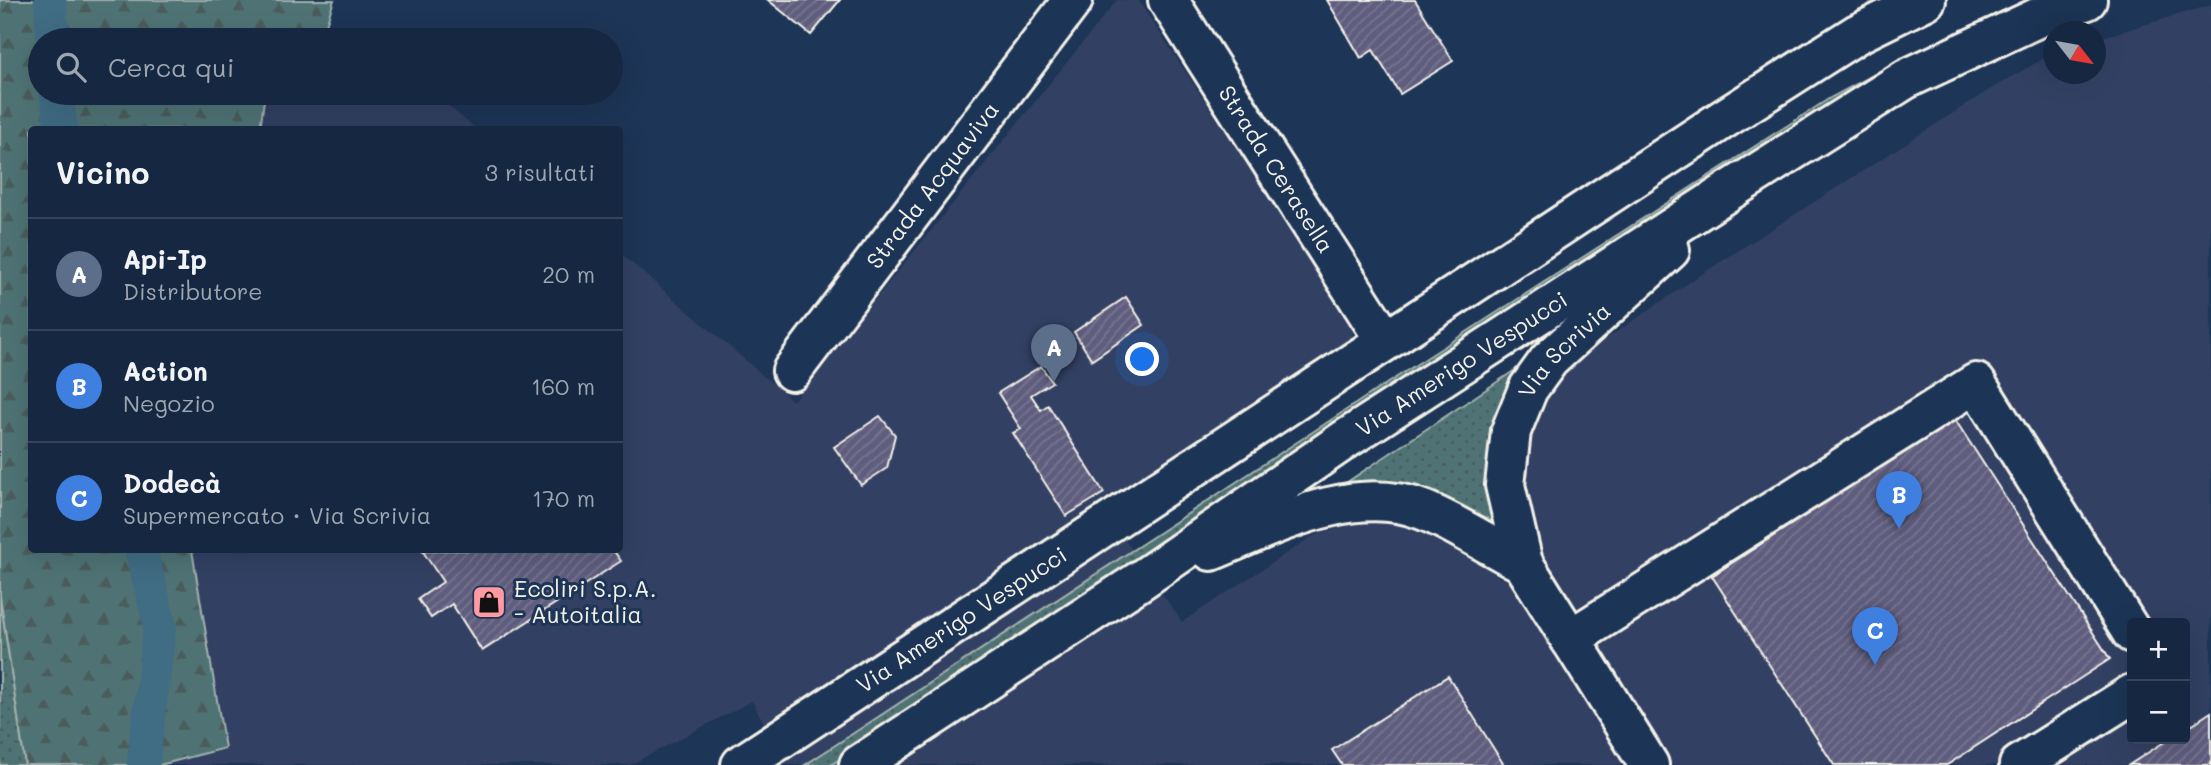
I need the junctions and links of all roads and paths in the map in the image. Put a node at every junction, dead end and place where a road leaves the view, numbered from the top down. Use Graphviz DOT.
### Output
graph roads {
  1 [pos="1073,0"];
  2 [pos="1168,0"];
  3 [pos="1926,0"];
  4 [pos="2087,0"];
  5 [pos="1732,189"];
  6 [pos="1385,340"];
  7 [pos="792,371"];
  8 [pos="1523,563"];
  9 [pos="1141,580"];
  10 [pos="2127,625"];
  11 [pos="1570,639"];
  12 [pos="2127,697"];
  13 [pos="741,765"];
  14 [pos="859,765"];
  15 [pos="1649,765"];
  16 [pos="2019,765"];
  1 -- 7 [label="street, Strada Acquaviva"];
  2 -- 6 [label="street, Strada Cerasella"];
  3 -- 6 [label="street, Via Amerigo Vespucci"];
  4 -- 5 [label="street, Via Amerigo Vespucci"];
  5 -- 8 [label="street, Via Scrivia"];
  5 -- 9 [label="street, Via Amerigo Vespucci"];
  6 -- 13 [label="street, Via Amerigo Vespucci"];
  8 -- 9 [label="street"];
  8 -- 11 [label="street, Via Scrivia"];
  9 -- 14 [label="street, Via Amerigo Vespucci"];
  10 -- 11 [label="street"];
  11 -- 15 [label="street, Via Scrivia"];
  12 -- 16 [label="street"];
}
